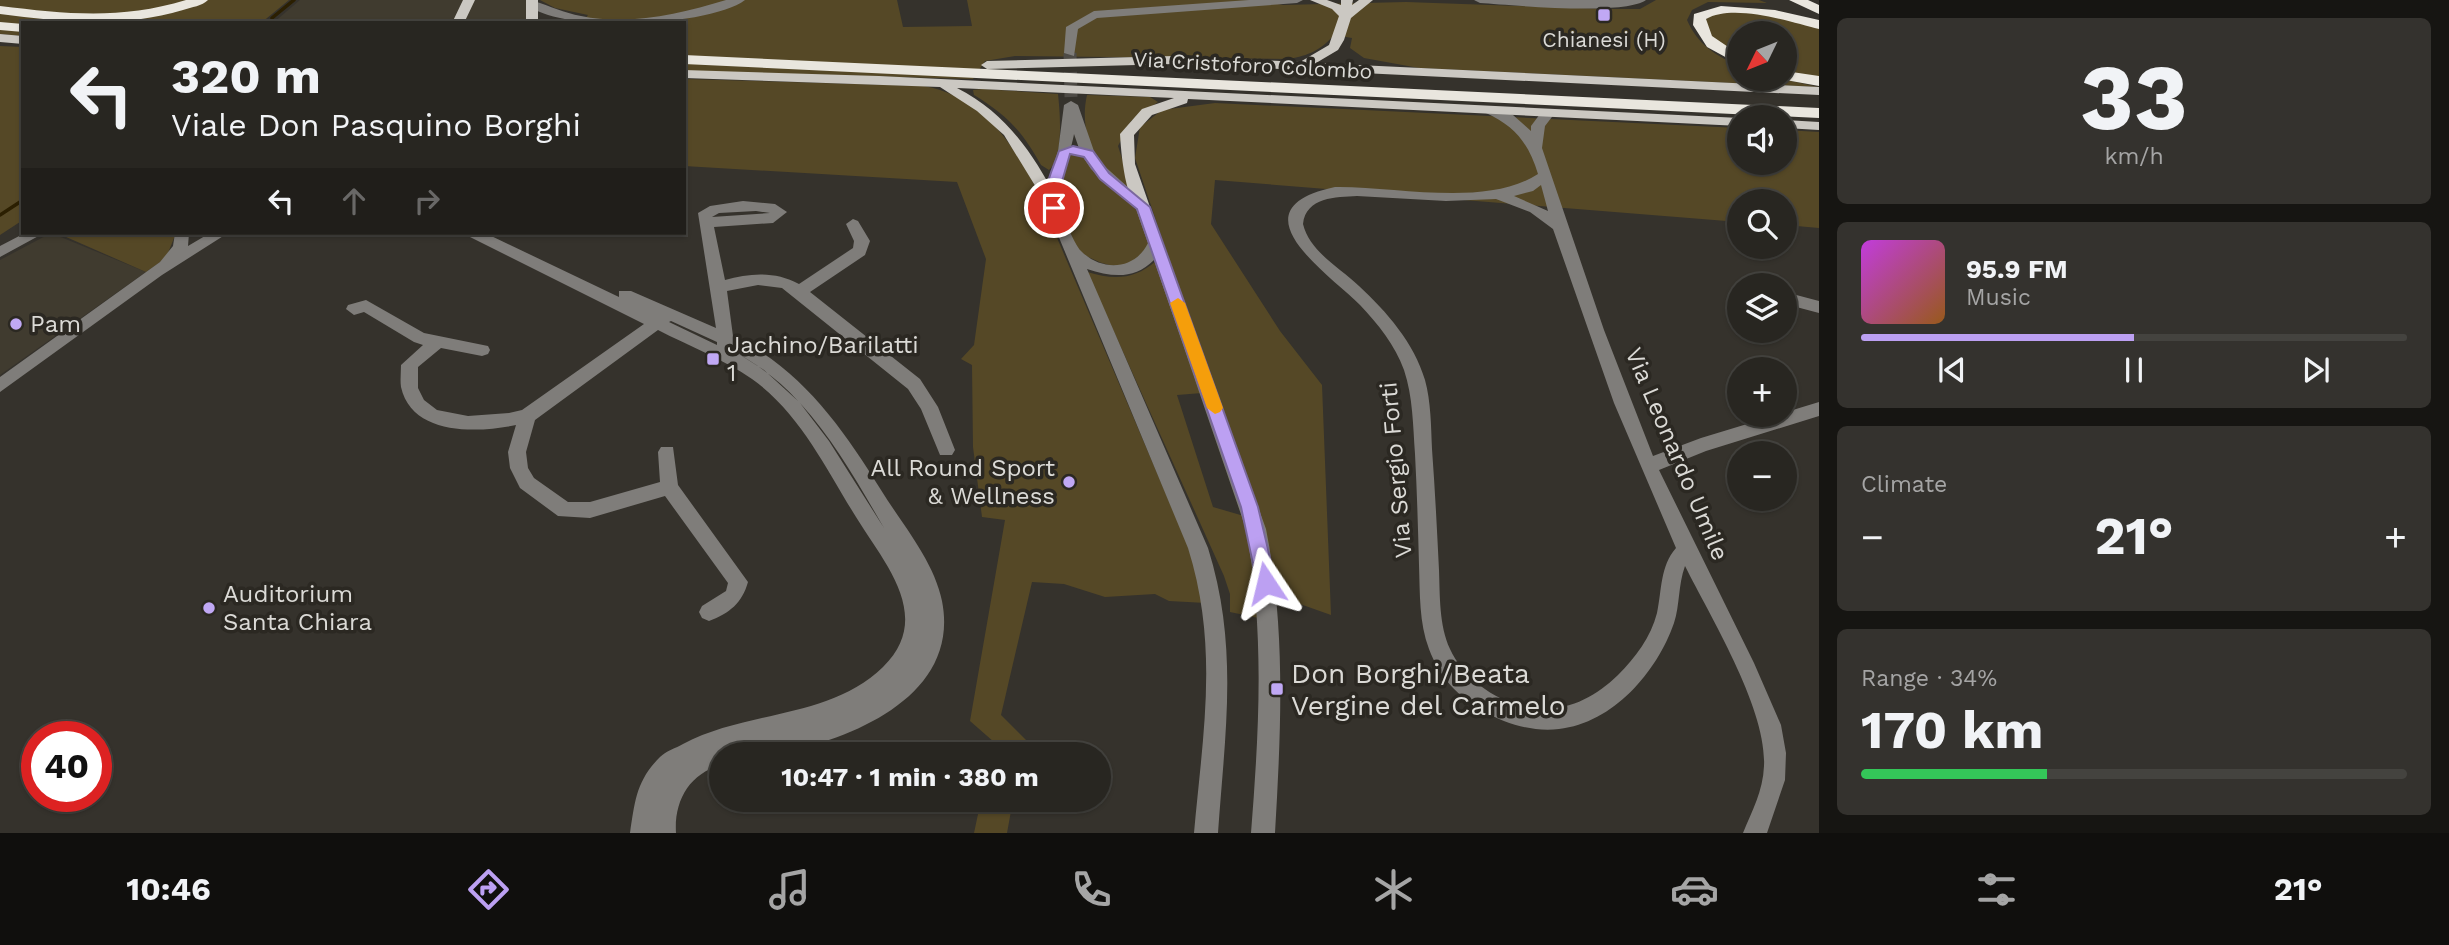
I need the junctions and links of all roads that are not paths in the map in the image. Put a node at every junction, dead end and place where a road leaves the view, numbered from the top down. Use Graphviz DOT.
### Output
graph roads {
  1 [pos="201,0"];
  2 [pos="469,0"];
  3 [pos="739,0"];
  4 [pos="1297,0"];
  5 [pos="1316,0"];
  6 [pos="1347,0"];
  7 [pos="1367,0"];
  8 [pos="1480,0"];
  9 [pos="1640,0"];
  10 [pos="1772,0"];
  11 [pos="1796,0"];
  12 [pos="1272,1"];
  13 [pos="533,3"];
  14 [pos="0,10"];
  15 [pos="1819,10"];
  16 [pos="1345,16"];
  17 [pos="582,19"];
  18 [pos="82,20"];
  19 [pos="89,21"];
  20 [pos="459,21"];
  21 [pos="532,21"];
  22 [pos="570,21"];
  23 [pos="1819,23"];
  24 [pos="0,29"];
  25 [pos="21,32"];
  26 [pos="1342,37"];
  27 [pos="0,38"];
  28 [pos="686,51"];
  29 [pos="1070,53"];
  30 [pos="1727,54"];
  31 [pos="686,59"];
  32 [pos="987,65"];
  33 [pos="1281,65"];
  34 [pos="853,67"];
  35 [pos="1426,73"];
  36 [pos="686,75"];
  37 [pos="1797,78"];
  38 [pos="878,80"];
  39 [pos="1819,81"];
  40 [pos="940,83"];
  41 [pos="1819,91"];
  42 [pos="1212,97"];
  43 [pos="1613,103"];
  44 [pos="1819,104"];
  45 [pos="1491,110"];
  46 [pos="1548,113"];
  47 [pos="1819,113"];
  48 [pos="1727,119"];
  49 [pos="1727,120"];
  50 [pos="1797,125"];
  51 [pos="1819,126"];
  52 [pos="1537,146"];
  53 [pos="1065,151"];
  54 [pos="1088,154"];
  55 [pos="1544,177"];
  56 [pos="1500,197"];
  57 [pos="1050,199"];
  58 [pos="1143,207"];
  59 [pos="706,222"];
  60 [pos="853,224"];
  61 [pos="1560,227"];
  62 [pos="33,235"];
  63 [pos="182,235"];
  64 [pos="218,235"];
  65 [pos="477,235"];
  66 [pos="499,235"];
  67 [pos="1156,243"];
  68 [pos="1070,250"];
  69 [pos="0,252"];
  70 [pos="157,271"];
  71 [pos="719,288"];
  72 [pos="799,291"];
  73 [pos="1797,301"];
  74 [pos="1819,307"];
  75 [pos="354,309"];
  76 [pos="663,320"];
  77 [pos="438,342"];
  78 [pos="725,348"];
  79 [pos="482,350"];
  80 [pos="0,386"];
  81 [pos="1819,409"];
  82 [pos="527,416"];
  83 [pos="946,450"];
  84 [pos="667,452"];
  85 [pos="1649,466"];
  86 [pos="853,481"];
  87 [pos="669,487"];
  88 [pos="1687,550"];
  89 [pos="709,612"];
  90 [pos="642,833"];
  91 [pos="664,833"];
  92 [pos="1206,833"];
  93 [pos="1263,833"];
  94 [pos="1755,833"];
  1 -- 18 [label="highway"];
  2 -- 20 [label="main road"];
  3 -- 17 [label="street"];
  4 -- 12 [label="street"];
  5 -- 16 [label="main road"];
  6 -- 16 [label="main road"];
  7 -- 16 [label="main road"];
  8 -- 9 [label="street"];
  10 -- 23 [label="highway"];
  11 -- 15 [label="highway"];
  12 -- 29 [label="street"];
  13 -- 17 [label="street"];
  13 -- 21 [label="main road"];
  14 -- 18 [label="highway"];
  16 -- 26 [label="main road"];
  17 -- 22 [label="street"];
  18 -- 19 [label="highway"];
  23 -- 30 [label="highway"];
  24 -- 25 [label="highway"];
  25 -- 27 [label="main road"];
  26 -- 33 [label="main road"];
  26 -- 35 [label="main road"];
  28 -- 32 [label="highway, Via Cristoforo Colombo"];
  31 -- 34 [label="highway, Via Cristoforo Colombo"];
  32 -- 33 [label="main road, Via Cristoforo Colombo"];
  32 -- 44 [label="highway, Via Cristoforo Colombo"];
  33 -- 35 [label="main road, Via Cristoforo Colombo"];
  34 -- 38 [label="highway"];
  34 -- 43 [label="highway, Via Cristoforo Colombo"];
  35 -- 41 [label="main road, Via Cristoforo Colombo"];
  36 -- 38 [label="main road, Via Cristoforo Colombo"];
  37 -- 39 [label="highway"];
  38 -- 40 [label="main road, Via Cristoforo Colombo"];
  40 -- 42 [label="main road, Via Cristoforo Colombo"];
  40 -- 57 [label="main road"];
  42 -- 45 [label="main road, Via Cristoforo Colombo"];
  42 -- 58 [label="main road"];
  43 -- 47 [label="highway, Via Cristoforo Colombo"];
  43 -- 48 [label="highway"];
  45 -- 46 [label="main road, Via Cristoforo Colombo"];
  45 -- 52 [label="street"];
  46 -- 49 [label="main road, Via Cristoforo Colombo"];
  46 -- 52 [label="street"];
  50 -- 51 [label="main road"];
  52 -- 55 [label="street, Via Leonardo Umile"];
  53 -- 54 [label="street"];
  53 -- 54 [label="street"];
  53 -- 57 [label="street"];
  54 -- 58 [label="street"];
  55 -- 56 [label="street, Via Sergio Forti"];
  55 -- 61 [label="street, Via Leonardo Umile"];
  56 -- 61 [label="street"];
  56 -- 88 [label="street, Via Sergio Forti"];
  57 -- 68 [label="street"];
  58 -- 67 [label="street"];
  59 -- 71 [label="street"];
  60 -- 72 [label="street"];
  61 -- 85 [label="street, Via Leonardo Umile"];
  62 -- 69 [label="street"];
  63 -- 70 [label="street"];
  64 -- 70 [label="street"];
  65 -- 76 [label="street"];
  66 -- 76 [label="street"];
  67 -- 68 [label="street"];
  67 -- 93 [label="street"];
  68 -- 92 [label="street"];
  70 -- 80 [label="street"];
  71 -- 72 [label="street"];
  71 -- 78 [label="street"];
  72 -- 83 [label="street"];
  73 -- 74 [label="street"];
  75 -- 77 [label="street"];
  76 -- 78 [label="street"];
  76 -- 82 [label="street"];
  77 -- 79 [label="street"];
  77 -- 82 [label="street"];
  78 -- 86 [label="street"];
  81 -- 85 [label="street"];
  82 -- 87 [label="street"];
  84 -- 87 [label="street"];
  85 -- 88 [label="street, Via Leonardo Umile"];
  86 -- 90 [label="street"];
  86 -- 91 [label="street"];
  87 -- 89 [label="street"];
  88 -- 94 [label="street, Via Leonardo Umile"];
}
